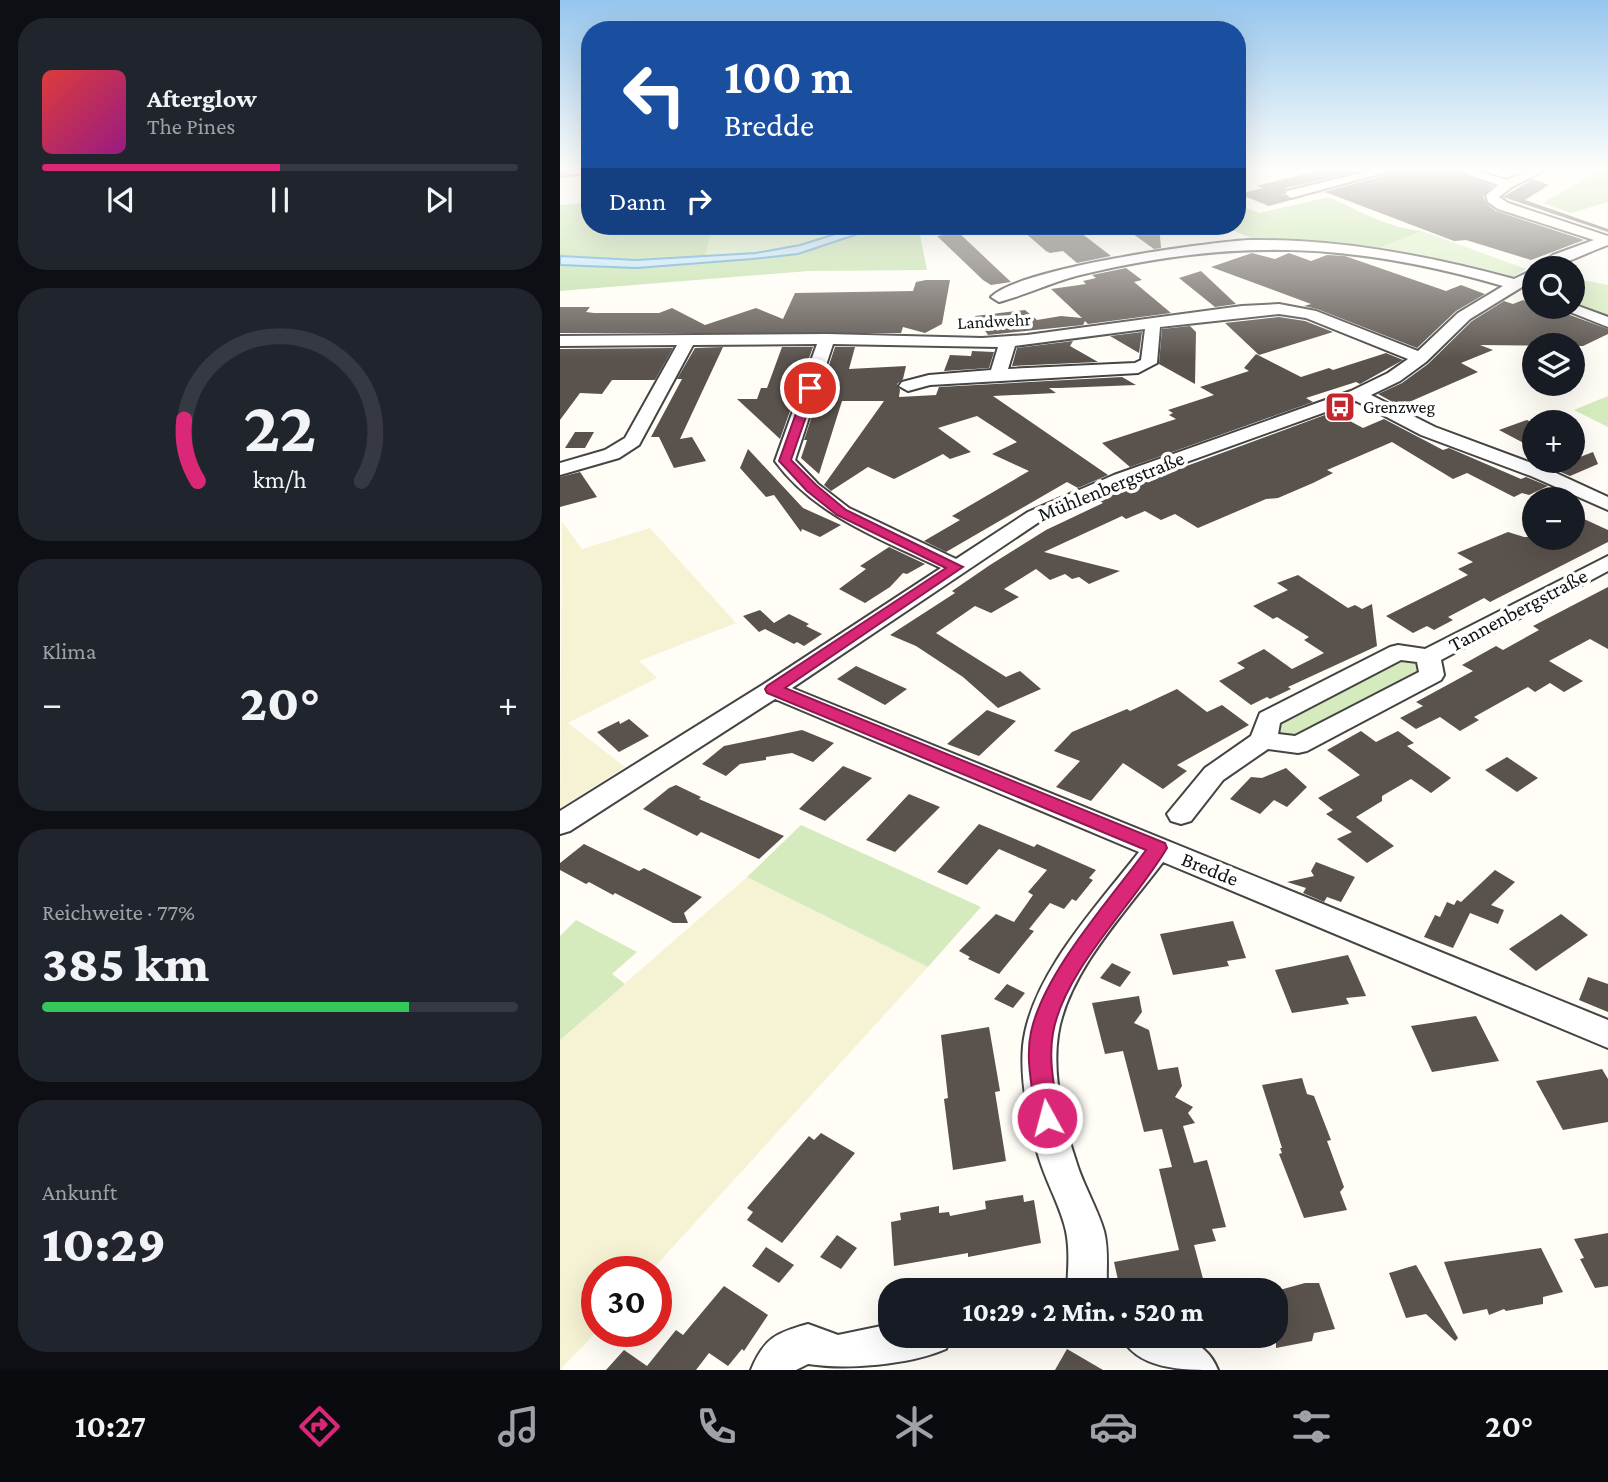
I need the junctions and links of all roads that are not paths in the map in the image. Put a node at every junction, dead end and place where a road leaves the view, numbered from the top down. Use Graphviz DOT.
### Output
graph roads {
  1 [pos="1586,233"];
  2 [pos="1607,240"];
  3 [pos="1563,256"];
  4 [pos="1522,282"];
  5 [pos="1514,287"];
  6 [pos="1522,291"];
  7 [pos="999,297"];
  8 [pos="1585,314"];
  9 [pos="1608,322"];
  10 [pos="1150,324"];
  11 [pos="827,339"];
  12 [pos="560,341"];
  13 [pos="687,341"];
  14 [pos="1008,342"];
  15 [pos="1420,358"];
  16 [pos="998,375"];
  17 [pos="908,386"];
  18 [pos="1357,395"];
  19 [pos="560,469"];
  20 [pos="1608,504"];
  21 [pos="1608,562"];
  22 [pos="956,567"];
  23 [pos="1427,657"];
  24 [pos="773,689"];
  25 [pos="1263,740"];
  26 [pos="1181,814"];
  27 [pos="560,824"];
  28 [pos="1158,848"];
  29 [pos="1608,1034"];
  30 [pos="1087,1278"];
  31 [pos="878,1346"];
  32 [pos="1162,1348"];
  33 [pos="771,1370"];
  34 [pos="1198,1370"];
  1 -- 2 [label="street"];
  2 -- 3 [label="street"];
  4 -- 5 [label="street, Mühlenbergstraße"];
  5 -- 6 [label="street"];
  5 -- 7 [label="street"];
  5 -- 15 [label="street, Mühlenbergstraße"];
  8 -- 9 [label="street"];
  10 -- 14 [label="street, Landwehr"];
  10 -- 15 [label="street, Landwehr"];
  10 -- 16 [label="street"];
  11 -- 13 [label="street, Landwehr"];
  11 -- 14 [label="street, Landwehr"];
  11 -- 22 [label="street"];
  12 -- 13 [label="street, Landwehr"];
  13 -- 19 [label="street"];
  14 -- 16 [label="street"];
  15 -- 18 [label="street, Mühlenbergstraße"];
  16 -- 17 [label="street"];
  18 -- 20 [label="street"];
  18 -- 22 [label="street, Mühlenbergstraße"];
  21 -- 23 [label="street, Tannenbergstraße"];
  22 -- 24 [label="street, Mühlenbergstraße"];
  23 -- 25 [label="street, Tannenbergstraße"];
  23 -- 25 [label="street, Tannenbergstraße"];
  24 -- 27 [label="street, Mühlenbergstraße"];
  24 -- 28 [label="street, Bredde"];
  25 -- 26 [label="street, Tannenbergstraße"];
  28 -- 29 [label="street, Bredde"];
  28 -- 30 [label="street"];
  31 -- 33 [label="street"];
  32 -- 34 [label="street"];
}
